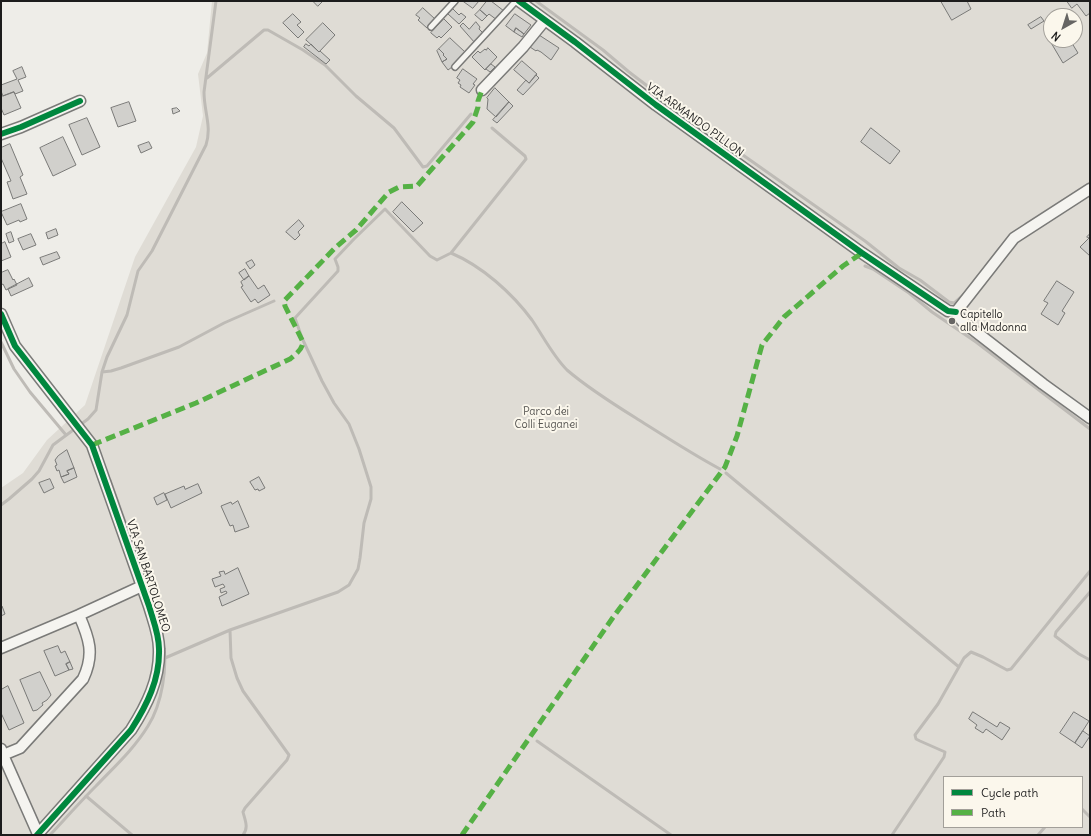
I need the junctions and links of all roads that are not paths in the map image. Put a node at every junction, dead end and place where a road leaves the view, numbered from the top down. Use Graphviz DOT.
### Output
graph roads {
  1 [pos="454,1"];
  2 [pos="517,1"];
  3 [pos="545,20"];
  4 [pos="431,27"];
  5 [pos="455,67"];
  6 [pos="482,90"];
  7 [pos="80,101"];
  8 [pos="1,134"];
  9 [pos="1090,189"];
  10 [pos="956,312"];
  11 [pos="1,314"];
  12 [pos="1090,418"];
  13 [pos="142,586"];
  14 [pos="79,615"];
  15 [pos="1,648"];
  16 [pos="2,752"];
  17 [pos="38,834"];
  1 -- 4 [label="lane"];
  2 -- 3 [label="street, VIA ARMANDO PILLON"];
  2 -- 5 [label="lane"];
  3 -- 6 [label="street"];
  3 -- 10 [label="street, VIA ARMANDO PILLON"];
  7 -- 8 [label="street"];
  9 -- 10 [label="street"];
  10 -- 12 [label="street"];
  11 -- 13 [label="street, VIA SAN BARTOLOMEO"];
  13 -- 14 [label="street"];
  13 -- 17 [label="street, VIA SAN BARTOLOMEO"];
  14 -- 15 [label="street"];
  14 -- 16 [label="street"];
  16 -- 17 [label="street"];
}
